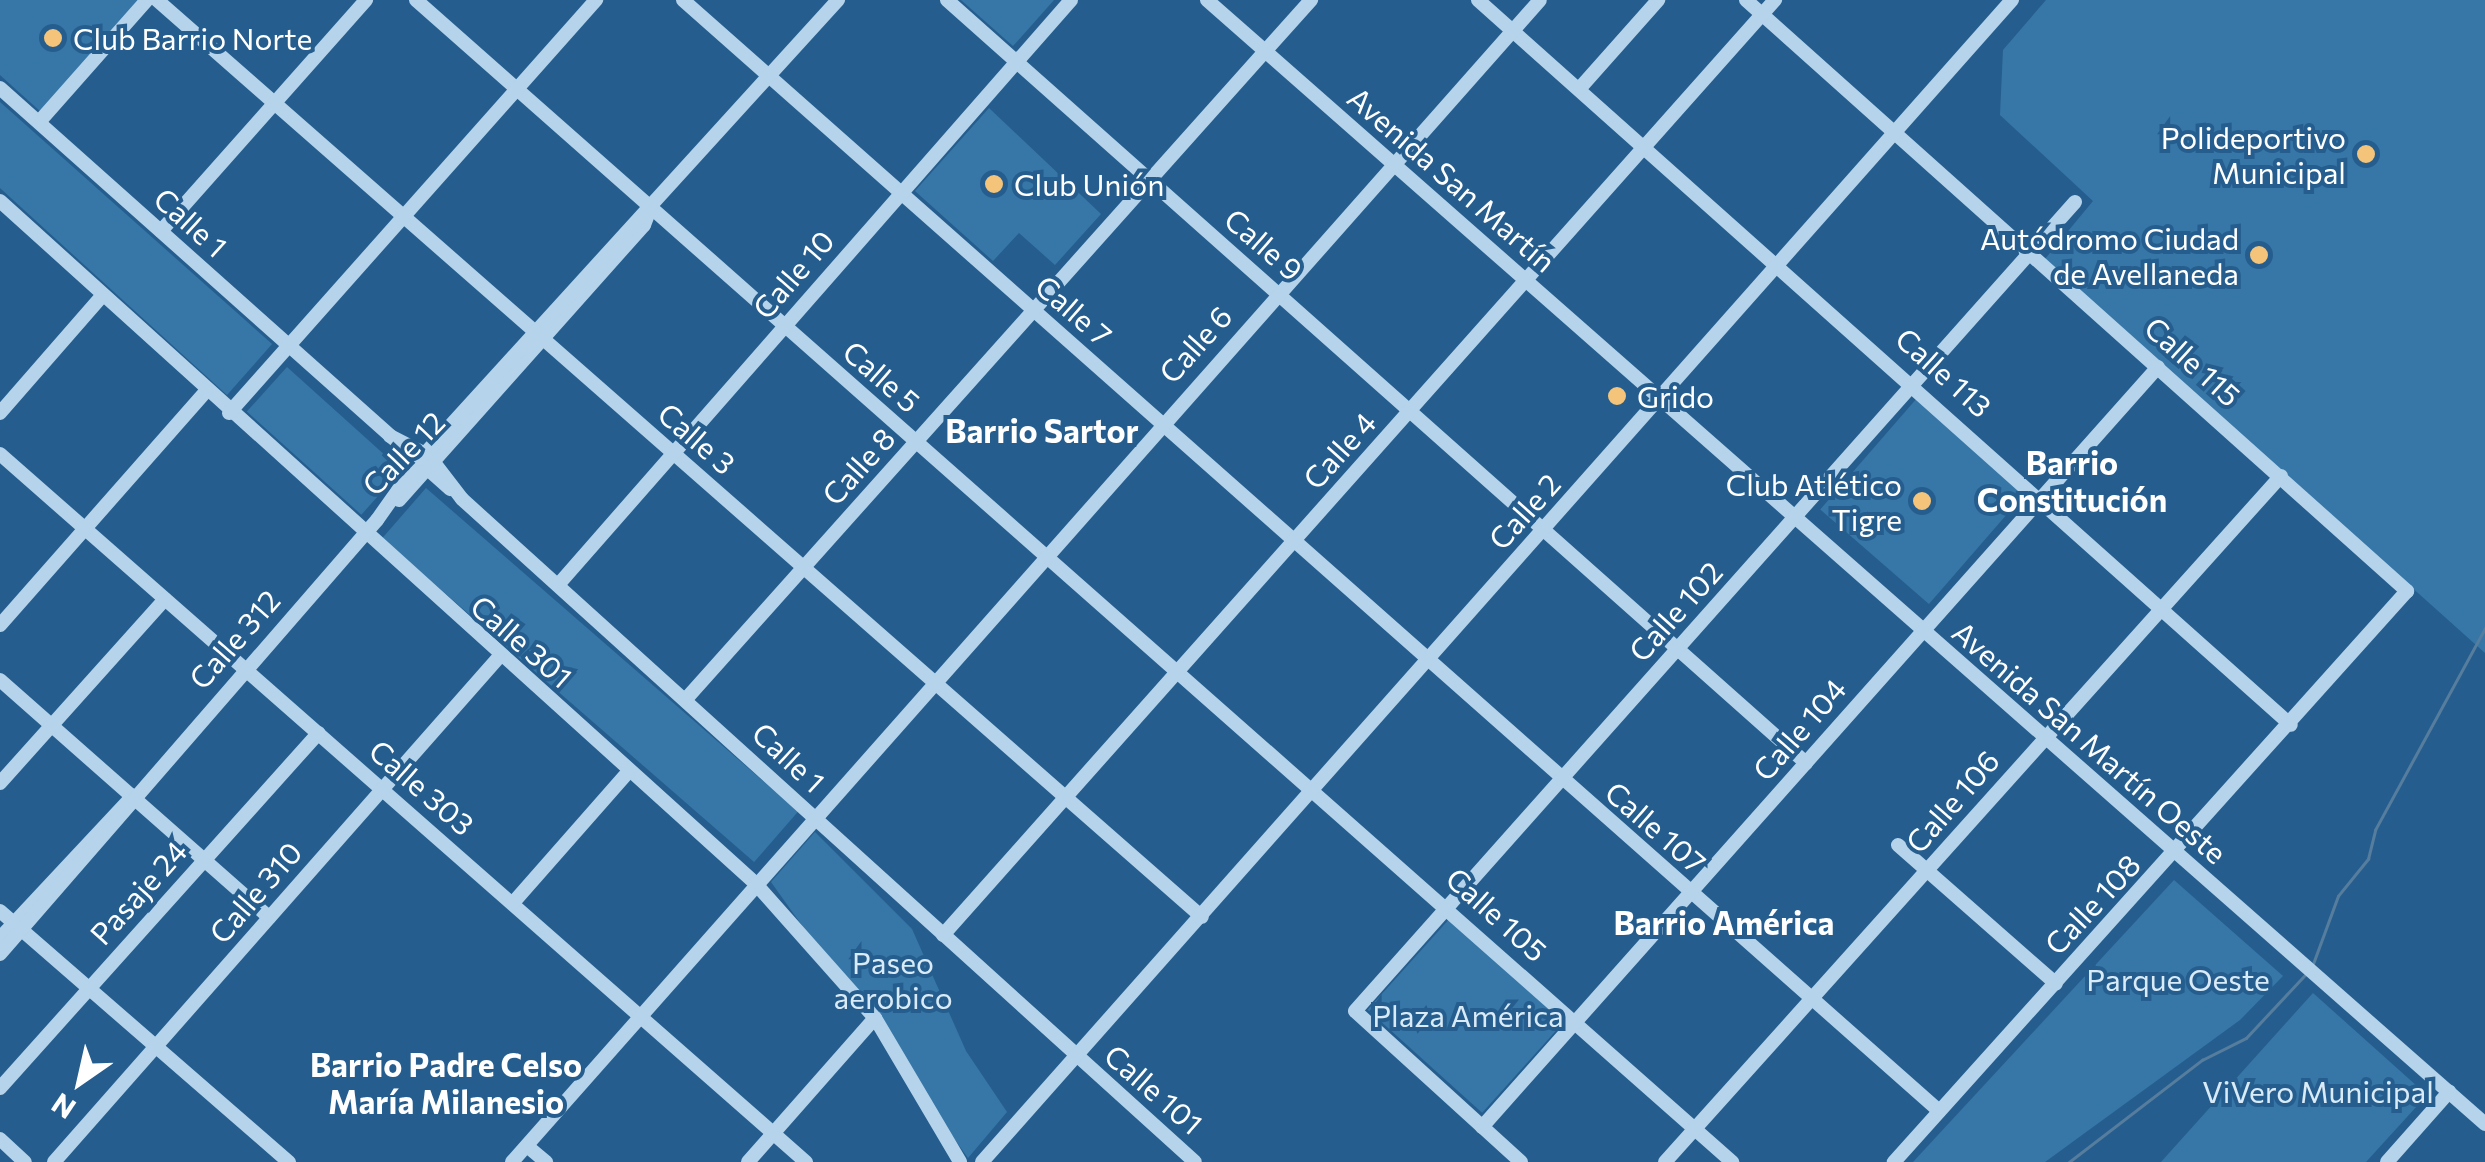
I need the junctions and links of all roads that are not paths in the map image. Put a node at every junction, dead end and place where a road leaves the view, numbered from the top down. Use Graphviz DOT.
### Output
graph roads {
  1 [pos="146,0"];
  2 [pos="157,0"];
  3 [pos="366,0"];
  4 [pos="416,0"];
  5 [pos="596,0"];
  6 [pos="682,0"];
  7 [pos="838,0"];
  8 [pos="947,0"];
  9 [pos="1071,0"];
  10 [pos="1207,0"];
  11 [pos="1311,0"];
  12 [pos="1478,0"];
  13 [pos="1540,0"];
  14 [pos="1658,0"];
  15 [pos="1746,0"];
  16 [pos="1775,0"];
  17 [pos="2010,1"];
  18 [pos="1762,14"];
  19 [pos="1513,30"];
  20 [pos="1265,52"];
  21 [pos="1016,61"];
  22 [pos="769,76"];
  23 [pos="0,88"];
  24 [pos="517,88"];
  25 [pos="1580,88"];
  26 [pos="275,103"];
  27 [pos="39,122"];
  28 [pos="1898,130"];
  29 [pos="1647,145"];
  30 [pos="1394,164"];
  31 [pos="1150,180"];
  32 [pos="901,193"];
  33 [pos="0,201"];
  34 [pos="2074,202"];
  35 [pos="652,206"];
  36 [pos="403,216"];
  37 [pos="161,232"];
  38 [pos="2031,253"];
  39 [pos="1780,264"];
  40 [pos="1526,281"];
  41 [pos="1278,293"];
  42 [pos="102,296"];
  43 [pos="1032,310"];
  44 [pos="784,326"];
  45 [pos="538,335"];
  46 [pos="288,346"];
  47 [pos="2158,367"];
  48 [pos="1914,383"];
  49 [pos="206,392"];
  50 [pos="1660,399"];
  51 [pos="1412,410"];
  52 [pos="229,412"];
  53 [pos="0,413"];
  54 [pos="1162,423"];
  55 [pos="916,442"];
  56 [pos="0,454"];
  57 [pos="673,454"];
  58 [pos="427,465"];
  59 [pos="2281,476"];
  60 [pos="2042,496"];
  61 [pos="1794,518"];
  62 [pos="378,520"];
  63 [pos="86,528"];
  64 [pos="1546,528"];
  65 [pos="363,536"];
  66 [pos="1295,540"];
  67 [pos="1046,554"];
  68 [pos="804,567"];
  69 [pos="558,585"];
  70 [pos="2408,591"];
  71 [pos="165,599"];
  72 [pos="2164,604"];
  73 [pos="0,625"];
  74 [pos="1922,631"];
  75 [pos="1678,648"];
  76 [pos="498,658"];
  77 [pos="1429,660"];
  78 [pos="244,670"];
  79 [pos="1179,670"];
  80 [pos="0,680"];
  81 [pos="933,680"];
  82 [pos="686,700"];
  83 [pos="2291,725"];
  84 [pos="51,726"];
  85 [pos="318,733"];
  86 [pos="2043,738"];
  87 [pos="1806,762"];
  88 [pos="628,770"];
  89 [pos="1562,780"];
  90 [pos="0,783"];
  91 [pos="383,789"];
  92 [pos="1315,789"];
  93 [pos="134,796"];
  94 [pos="1066,798"];
  95 [pos="813,816"];
  96 [pos="1898,845"];
  97 [pos="2174,855"];
  98 [pos="204,860"];
  99 [pos="1928,870"];
  100 [pos="755,883"];
  101 [pos="1691,894"];
  102 [pos="513,903"];
  103 [pos="1448,908"];
  104 [pos="0,911"];
  105 [pos="269,917"];
  106 [pos="1202,917"];
  107 [pos="18,926"];
  108 [pos="943,935"];
  109 [pos="0,938"];
  110 [pos="0,954"];
  111 [pos="2056,984"];
  112 [pos="89,988"];
  113 [pos="1812,999"];
  114 [pos="641,1015"];
  115 [pos="875,1018"];
  116 [pos="1576,1022"];
  117 [pos="156,1047"];
  118 [pos="1076,1058"];
  119 [pos="0,1088"];
  120 [pos="2449,1092"];
  121 [pos="1940,1111"];
  122 [pos="2485,1124"];
  123 [pos="1482,1127"];
  124 [pos="1695,1130"];
  125 [pos="774,1132"];
  126 [pos="0,1139"];
  127 [pos="527,1146"];
  128 [pos="286,1161"];
  129 [pos="26,1162"];
  130 [pos="54,1162"];
  131 [pos="512,1162"];
  132 [pos="546,1162"];
  133 [pos="748,1162"];
  134 [pos="806,1162"];
  135 [pos="960,1162"];
  136 [pos="982,1162"];
  137 [pos="1195,1162"];
  138 [pos="1521,1162"];
  139 [pos="1665,1162"];
  140 [pos="1732,1162"];
  141 [pos="1894,1162"];
  142 [pos="2388,1162"];
  1 -- 27 [label="street"];
  2 -- 26 [label="street, Calle 3"];
  3 -- 26 [label="street"];
  4 -- 24 [label="street, Calle 5"];
  5 -- 24 [label="street"];
  6 -- 22 [label="street, Calle 7"];
  7 -- 22 [label="street, Calle 12"];
  8 -- 21 [label="street, Calle 9"];
  9 -- 21 [label="street, Calle 10"];
  10 -- 20 [label="street, Avenida San Martín"];
  11 -- 20 [label="street, Calle 8"];
  12 -- 19 [label="street, Calle 113"];
  13 -- 19 [label="street, Calle 6"];
  14 -- 25 [label="street"];
  15 -- 18 [label="street, Calle 115"];
  16 -- 18 [label="street, Calle 4"];
  17 -- 28 [label="street, Calle 2"];
  18 -- 28 [label="street, Calle 115"];
  18 -- 29 [label="street, Calle 4"];
  19 -- 25 [label="street, Calle 113"];
  19 -- 30 [label="street, Calle 6"];
  20 -- 30 [label="street, Avenida San Martín"];
  20 -- 31 [label="street, Calle 8"];
  21 -- 31 [label="street, Calle 9"];
  21 -- 32 [label="street, Calle 10"];
  22 -- 32 [label="street, Calle 7"];
  22 -- 35 [label="street, Calle 12"];
  23 -- 27 [label="street, Calle 1"];
  24 -- 35 [label="street, Calle 5"];
  24 -- 36 [label="street"];
  25 -- 29 [label="street, Calle 113"];
  26 -- 36 [label="street, Calle 3"];
  26 -- 37 [label="street"];
  27 -- 37 [label="street, Calle 1"];
  28 -- 38 [label="street, Calle 115"];
  28 -- 39 [label="street, Calle 2"];
  29 -- 39 [label="street, Calle 113"];
  29 -- 40 [label="street, Calle 4"];
  30 -- 40 [label="street, Avenida San Martín"];
  30 -- 41 [label="street, Calle 6"];
  31 -- 41 [label="street, Calle 9"];
  31 -- 43 [label="street, Calle 8"];
  32 -- 43 [label="street, Calle 7"];
  32 -- 44 [label="street, Calle 10"];
  33 -- 42 [label="street, Calle 301"];
  34 -- 38 [label="street, Calle 102"];
  35 -- 44 [label="street, Calle 5"];
  35 -- 45 [label="street, Calle 12"];
  36 -- 45 [label="street, Calle 3"];
  36 -- 46 [label="street"];
  37 -- 46 [label="street, Calle 1"];
  38 -- 47 [label="street, Calle 115"];
  38 -- 48 [label="street, Calle 102"];
  39 -- 48 [label="street, Calle 113"];
  39 -- 50 [label="street, Calle 2"];
  40 -- 50 [label="street, Avenida San Martín"];
  40 -- 51 [label="street, Calle 4"];
  41 -- 51 [label="street, Calle 9"];
  41 -- 54 [label="street, Calle 6"];
  42 -- 49 [label="street, Calle 301"];
  42 -- 53 [label="street"];
  43 -- 54 [label="street, Calle 7"];
  43 -- 55 [label="street, Calle 8"];
  44 -- 55 [label="street, Calle 5"];
  44 -- 57 [label="street, Calle 10"];
  45 -- 57 [label="street, Calle 3"];
  45 -- 58 [label="street, Calle 12"];
  46 -- 52 [label="street"];
  46 -- 58 [label="street, Calle 1"];
  47 -- 59 [label="street, Calle 115"];
  47 -- 60 [label="street, Calle 104"];
  48 -- 60 [label="street, Calle 113"];
  48 -- 61 [label="street, Calle 102"];
  49 -- 52 [label="street, Calle 301"];
  49 -- 63 [label="street"];
  50 -- 61 [label="street, Avenida San Martín Oeste"];
  50 -- 64 [label="street, Calle 2"];
  51 -- 64 [label="street, Calle 9"];
  51 -- 66 [label="street, Calle 4"];
  52 -- 65 [label="street, Calle 301"];
  54 -- 66 [label="street, Calle 7"];
  54 -- 67 [label="street, Calle 6"];
  55 -- 67 [label="street, Calle 5"];
  55 -- 68 [label="street, Calle 8"];
  56 -- 63 [label="street, Calle 303"];
  57 -- 68 [label="street, Calle 3"];
  57 -- 69 [label="street, Calle 10"];
  58 -- 62 [label="street, Calle 12"];
  58 -- 69 [label="street, Calle 1"];
  59 -- 70 [label="street, Calle 115"];
  59 -- 72 [label="street, Calle 106"];
  60 -- 72 [label="street, Calle 113"];
  60 -- 74 [label="street, Calle 104"];
  61 -- 74 [label="street, Avenida San Martín Oeste"];
  61 -- 75 [label="street, Calle 102"];
  62 -- 65 [label="street, Calle 312"];
  63 -- 71 [label="street, Calle 303"];
  63 -- 73 [label="street"];
  64 -- 75 [label="street, Calle 9"];
  64 -- 77 [label="street, Calle 2"];
  65 -- 76 [label="street, Calle 301"];
  65 -- 78 [label="street, Calle 312"];
  66 -- 77 [label="street, Calle 7"];
  66 -- 79 [label="street, Calle 4"];
  67 -- 79 [label="street, Calle 5"];
  67 -- 81 [label="street, Calle 6"];
  68 -- 81 [label="street, Calle 3"];
  68 -- 82 [label="street, Calle 8"];
  69 -- 82 [label="street, Calle 1"];
  70 -- 83 [label="street, Calle 108"];
  71 -- 78 [label="street, Calle 303"];
  71 -- 84 [label="street"];
  72 -- 83 [label="street, Calle 113"];
  72 -- 86 [label="street, Calle 106"];
  74 -- 86 [label="street, Avenida San Martín Oeste"];
  74 -- 87 [label="street, Calle 104"];
  75 -- 87 [label="street, Calle 9"];
  75 -- 89 [label="street, Calle 102"];
  76 -- 88 [label="street, Calle 301"];
  76 -- 91 [label="street, Calle 310"];
  77 -- 89 [label="street, Calle 107"];
  77 -- 92 [label="street, Calle 2"];
  78 -- 85 [label="street, Calle 303"];
  78 -- 93 [label="street, Calle 312"];
  79 -- 92 [label="street, Calle 5"];
  79 -- 94 [label="street, Calle 4"];
  80 -- 84 [label="street"];
  81 -- 94 [label="street, Calle 3"];
  81 -- 95 [label="street, Calle 6"];
  82 -- 95 [label="street, Calle 1"];
  83 -- 97 [label="street, Calle 108"];
  84 -- 90 [label="street"];
  84 -- 93 [label="street"];
  85 -- 91 [label="street, Calle 303"];
  85 -- 98 [label="street, Pasaje 24"];
  86 -- 97 [label="street, Avenida San Martín Oeste"];
  86 -- 99 [label="street, Calle 106"];
  87 -- 101 [label="street, Calle 104"];
  88 -- 100 [label="street, Calle 301"];
  88 -- 102 [label="street"];
  89 -- 101 [label="street, Calle 107"];
  89 -- 103 [label="street, Calle 102"];
  91 -- 102 [label="street, Calle 303"];
  91 -- 105 [label="street, Calle 310"];
  92 -- 103 [label="street, Calle 105"];
  92 -- 106 [label="street, Calle 2"];
  93 -- 98 [label="street"];
  93 -- 107 [label="street, Calle 312"];
  94 -- 106 [label="street, Calle 3"];
  94 -- 108 [label="street, Calle 4"];
  95 -- 100 [label="street, Calle 6"];
  95 -- 108 [label="street, Calle 1"];
  96 -- 99 [label="street"];
  97 -- 111 [label="street, Calle 108"];
  97 -- 120 [label="street, Avenida San Martín Oeste"];
  98 -- 105 [label="street"];
  98 -- 112 [label="street, Pasaje 24"];
  99 -- 111 [label="street"];
  99 -- 113 [label="street, Calle 106"];
  100 -- 114 [label="street, Calle 6"];
  100 -- 115 [label="street, Calle 301"];
  101 -- 113 [label="street, Calle 107"];
  101 -- 116 [label="street, Calle 104"];
  102 -- 114 [label="street, Calle 303"];
  103 -- 116 [label="street, Calle 105"];
  103 -- 123 [label="street, Calle 102"];
  104 -- 107 [label="street"];
  105 -- 117 [label="street, Calle 310"];
  106 -- 118 [label="street, Calle 2"];
  107 -- 109 [label="street, Calle 312"];
  107 -- 110 [label="street, Calle 312"];
  107 -- 112 [label="street"];
  108 -- 118 [label="street, Calle 1"];
  111 -- 121 [label="street, Calle 108"];
  112 -- 117 [label="street"];
  112 -- 119 [label="street, Pasaje 24"];
  113 -- 121 [label="street, Calle 107"];
  113 -- 124 [label="street, Calle 106"];
  114 -- 125 [label="street, Calle 303"];
  114 -- 127 [label="street, Calle 6"];
  115 -- 125 [label="street"];
  115 -- 135 [label="street, Calle 301"];
  116 -- 123 [label="street, Calle 104"];
  116 -- 124 [label="street, Calle 105"];
  117 -- 128 [label="street"];
  117 -- 130 [label="street, Calle 310"];
  118 -- 136 [label="street, Calle 2"];
  118 -- 137 [label="street, Calle 101"];
  120 -- 122 [label="street, Avenida San Martín Oeste"];
  120 -- 142 [label="street"];
  121 -- 141 [label="street, Calle 108"];
  123 -- 138 [label="street"];
  124 -- 139 [label="street, Calle 106"];
  124 -- 140 [label="street, Calle 105"];
  125 -- 133 [label="street"];
  125 -- 134 [label="street, Calle 303"];
  126 -- 129 [label="street"];
  127 -- 131 [label="street, Calle 6"];
  127 -- 132 [label="street"];
}
